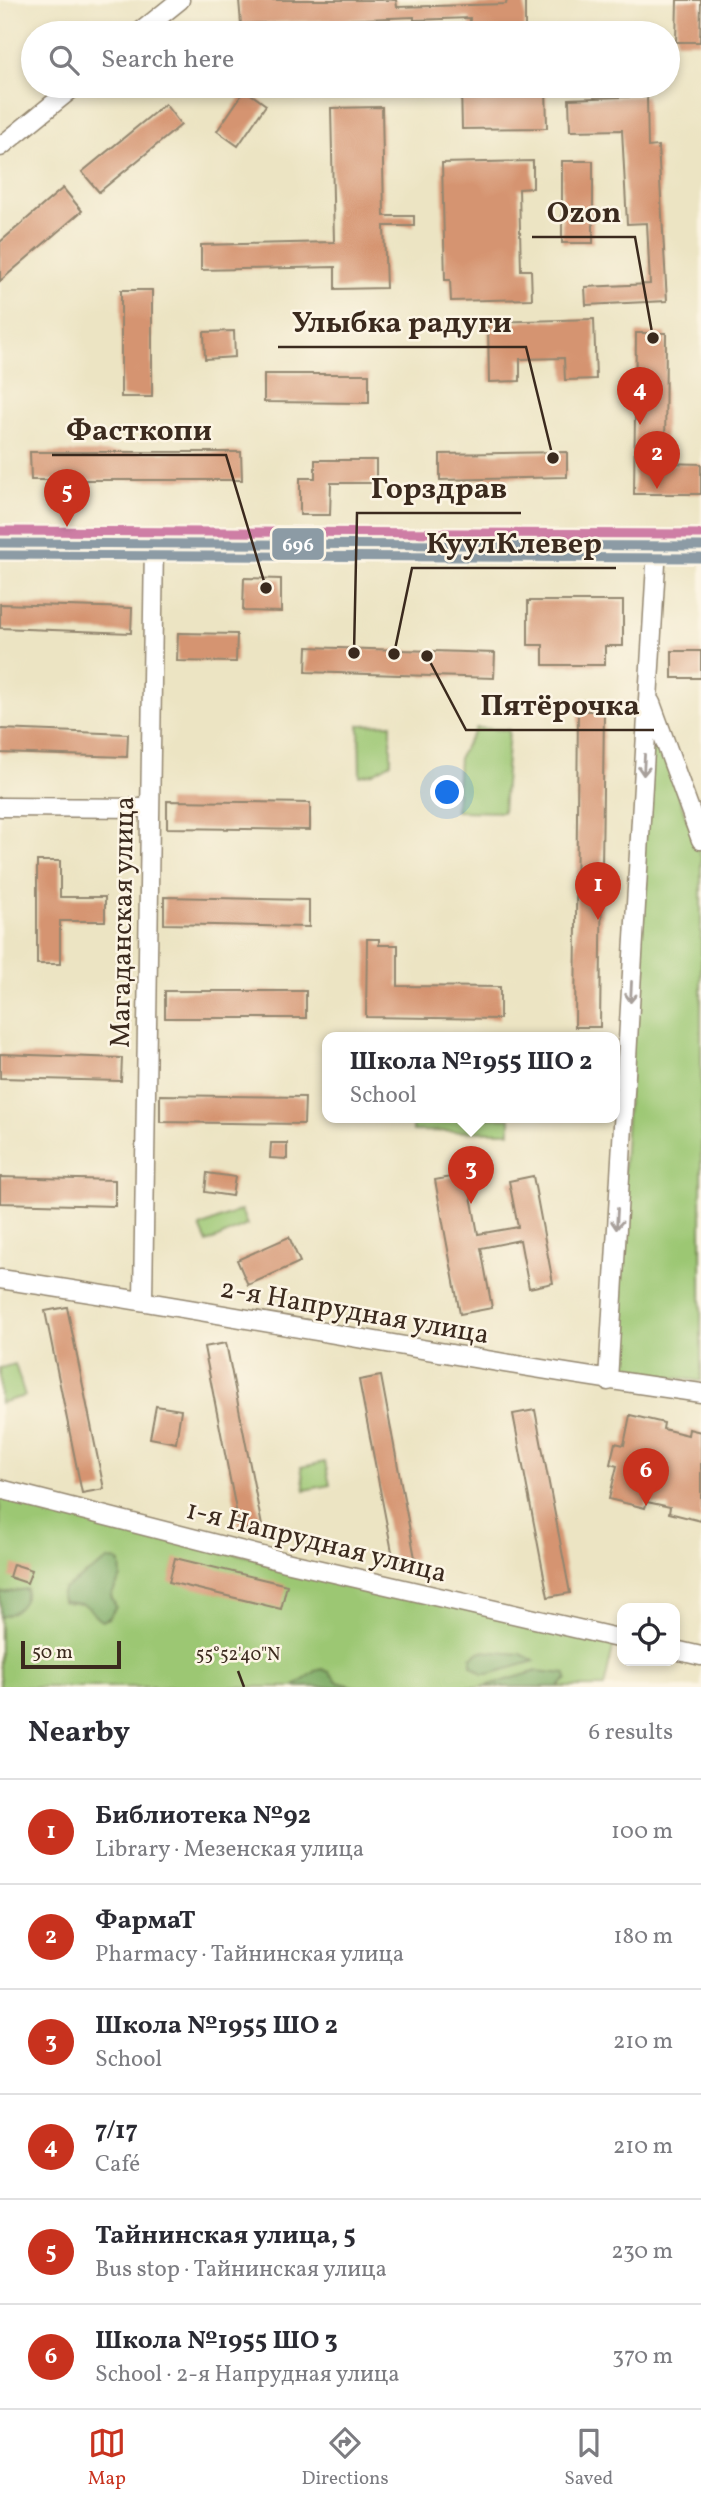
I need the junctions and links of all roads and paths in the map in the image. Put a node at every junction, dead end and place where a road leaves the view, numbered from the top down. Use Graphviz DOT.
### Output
graph roads {
  1 [pos="180,0"];
  2 [pos="154,21"];
  3 [pos="60,98"];
  4 [pos="0,147"];
  5 [pos="0,543"];
  6 [pos="154,544"];
  7 [pos="701,546"];
  8 [pos="657,547"];
  9 [pos="648,697"];
  10 [pos="0,807"];
  11 [pos="149,808"];
  12 [pos="701,840"];
  13 [pos="0,1279"];
  14 [pos="143,1300"];
  15 [pos="608,1381"];
  16 [pos="701,1393"];
  17 [pos="0,1489"];
  18 [pos="617,1638"];
  19 [pos="680,1651"];
  20 [pos="701,1656"];
  1 -- 2 [label="street"];
  3 -- 4 [label="street"];
  5 -- 6 [label="main road"];
  6 -- 8 [label="main road"];
  6 -- 11 [label="street, Магаданская улица"];
  7 -- 8 [label="main road"];
  8 -- 9 [label="street"];
  9 -- 12 [label="street"];
  9 -- 15 [label="street, one-way"];
  10 -- 11 [label="street"];
  11 -- 14 [label="street, Магаданская улица"];
  13 -- 14 [label="street, 2-я Напрудная улица"];
  14 -- 15 [label="street, 2-я Напрудная улица"];
  15 -- 16 [label="street, 2-я Напрудная улица"];
  17 -- 18 [label="street, 1-я Напрудная улица"];
  19 -- 20 [label="street"];
}
